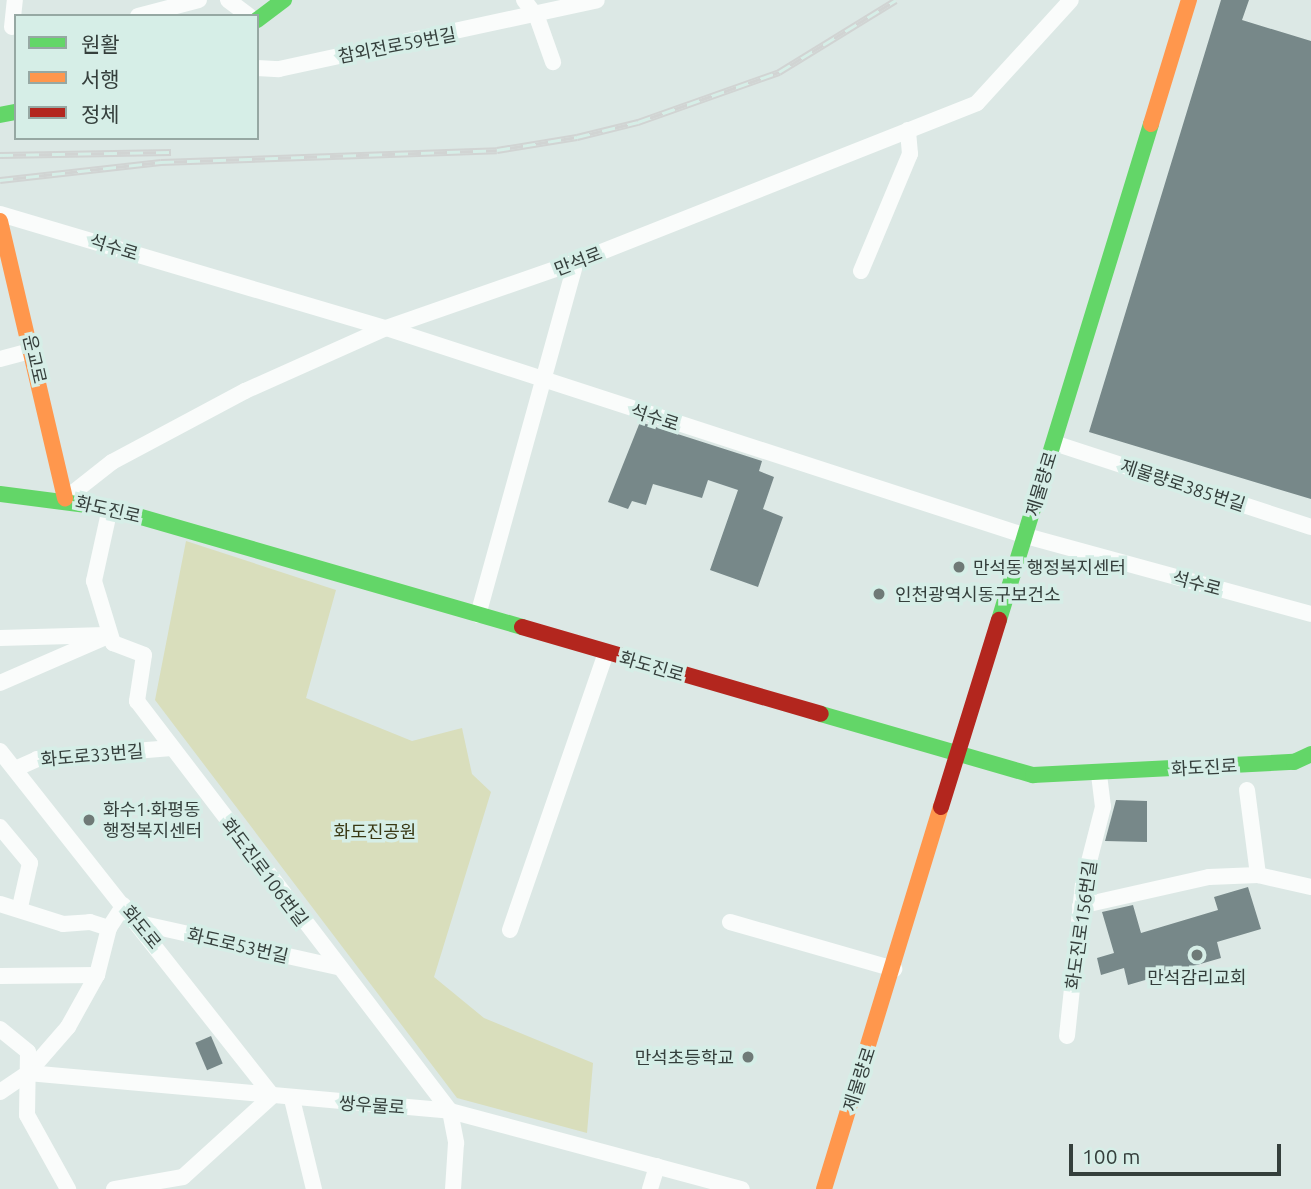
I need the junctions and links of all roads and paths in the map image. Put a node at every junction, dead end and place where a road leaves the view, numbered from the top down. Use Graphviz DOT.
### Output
graph roads {
  1 [pos="15,0"];
  2 [pos="199,0"];
  3 [pos="228,0"];
  4 [pos="284,0"];
  5 [pos="524,0"];
  6 [pos="1071,0"];
  7 [pos="1189,0"];
  8 [pos="589,1"];
  9 [pos="146,14"];
  10 [pos="246,14"];
  11 [pos="537,17"];
  12 [pos="259,19"];
  13 [pos="9,29"];
  14 [pos="554,62"];
  15 [pos="259,68"];
  16 [pos="908,130"];
  17 [pos="0,214"];
  18 [pos="0,221"];
  19 [pos="576,262"];
  20 [pos="861,271"];
  21 [pos="386,328"];
  22 [pos="34,350"];
  23 [pos="0,359"];
  24 [pos="542,380"];
  25 [pos="1054,443"];
  26 [pos="2,497"];
  27 [pos="65,499"];
  28 [pos="110,508"];
  29 [pos="1311,527"];
  30 [pos="1026,536"];
  31 [pos="1311,614"];
  32 [pos="478,615"];
  33 [pos="108,636"];
  34 [pos="6,637"];
  35 [pos="606,652"];
  36 [pos="0,683"];
  37 [pos="172,748"];
  38 [pos="1311,754"];
  39 [pos="959,756"];
  40 [pos="6,762"];
  41 [pos="1099,773"];
  42 [pos="1247,790"];
  43 [pos="0,827"];
  44 [pos="1258,875"];
  45 [pos="1311,887"];
  46 [pos="0,904"];
  47 [pos="124,905"];
  48 [pos="1080,906"];
  49 [pos="20,907"];
  50 [pos="730,922"];
  51 [pos="139,923"];
  52 [pos="109,928"];
  53 [pos="510,930"];
  54 [pos="337,967"];
  55 [pos="894,969"];
  56 [pos="97,975"];
  57 [pos="0,976"];
  58 [pos="0,1029"];
  59 [pos="1067,1036"];
  60 [pos="28,1073"];
  61 [pos="0,1092"];
  62 [pos="272,1096"];
  63 [pos="292,1099"];
  64 [pos="450,1111"];
  65 [pos="657,1166"];
  66 [pos="157,1187"];
  67 [pos="68,1189"];
  68 [pos="114,1189"];
  69 [pos="314,1189"];
  70 [pos="453,1189"];
  71 [pos="650,1189"];
  72 [pos="742,1189"];
  73 [pos="824,1189"];
  1 -- 13 [label="street"];
  2 -- 9 [label="street"];
  3 -- 10 [label="street"];
  4 -- 12 [label="street"];
  5 -- 11 [label="street"];
  6 -- 16 [label="street, 만석로"];
  7 -- 25 [label="street, 제물량로"];
  8 -- 11 [label="street, 참외전로59번길"];
  11 -- 14 [label="street"];
  11 -- 15 [label="street, 참외전로59번길"];
  16 -- 19 [label="street, 만석로"];
  16 -- 20 [label="street"];
  17 -- 21 [label="street, 석수로"];
  18 -- 22 [label="street, 운교로"];
  19 -- 21 [label="street, 만석로"];
  19 -- 24 [label="street"];
  21 -- 24 [label="street, 석수로"];
  21 -- 27 [label="street, 만석로"];
  22 -- 23 [label="street"];
  22 -- 27 [label="street, 운교로"];
  24 -- 30 [label="street, 석수로"];
  24 -- 32 [label="street"];
  25 -- 29 [label="street, 제물량로385번길"];
  25 -- 30 [label="street, 제물량로"];
  26 -- 27 [label="street, 화도진로"];
  27 -- 28 [label="street, 화도진로"];
  28 -- 32 [label="street, 화도진로"];
  28 -- 33 [label="street"];
  30 -- 31 [label="street, 석수로"];
  30 -- 39 [label="street, 제물량로"];
  32 -- 35 [label="street, 화도진로"];
  33 -- 34 [label="street, 화도진로106번길"];
  33 -- 36 [label="street"];
  33 -- 37 [label="street, 화도진로106번길"];
  35 -- 39 [label="street, 화도진로"];
  35 -- 53 [label="street"];
  37 -- 40 [label="street, 화도로33번길"];
  37 -- 54 [label="street, 화도진로106번길"];
  38 -- 41 [label="street, 화도진로"];
  39 -- 41 [label="street, 화도진로"];
  39 -- 55 [label="street, 제물량로"];
  40 -- 47 [label="street, 화도로"];
  41 -- 48 [label="street, 화도진로156번길"];
  42 -- 44 [label="street"];
  43 -- 49 [label="street"];
  44 -- 45 [label="street"];
  44 -- 48 [label="street"];
  46 -- 49 [label="street"];
  47 -- 51 [label="street, 화도로"];
  47 -- 52 [label="street"];
  48 -- 59 [label="street, 화도진로156번길"];
  49 -- 52 [label="street"];
  50 -- 55 [label="street"];
  51 -- 54 [label="street, 화도로53번길"];
  51 -- 62 [label="street, 화도로"];
  52 -- 56 [label="street"];
  54 -- 64 [label="street, 화도진로106번길"];
  55 -- 73 [label="street, 제물량로"];
  56 -- 57 [label="street"];
  56 -- 60 [label="street"];
  58 -- 60 [label="street"];
  60 -- 61 [label="street"];
  60 -- 62 [label="street, 쌍우물로"];
  60 -- 67 [label="street"];
  62 -- 63 [label="street, 쌍우물로"];
  62 -- 66 [label="street"];
  63 -- 64 [label="street, 쌍우물로"];
  63 -- 69 [label="street"];
  64 -- 65 [label="street, 쌍우물로"];
  64 -- 70 [label="street"];
  65 -- 71 [label="street"];
  65 -- 72 [label="street, 쌍우물로"];
  66 -- 68 [label="street"];
}
